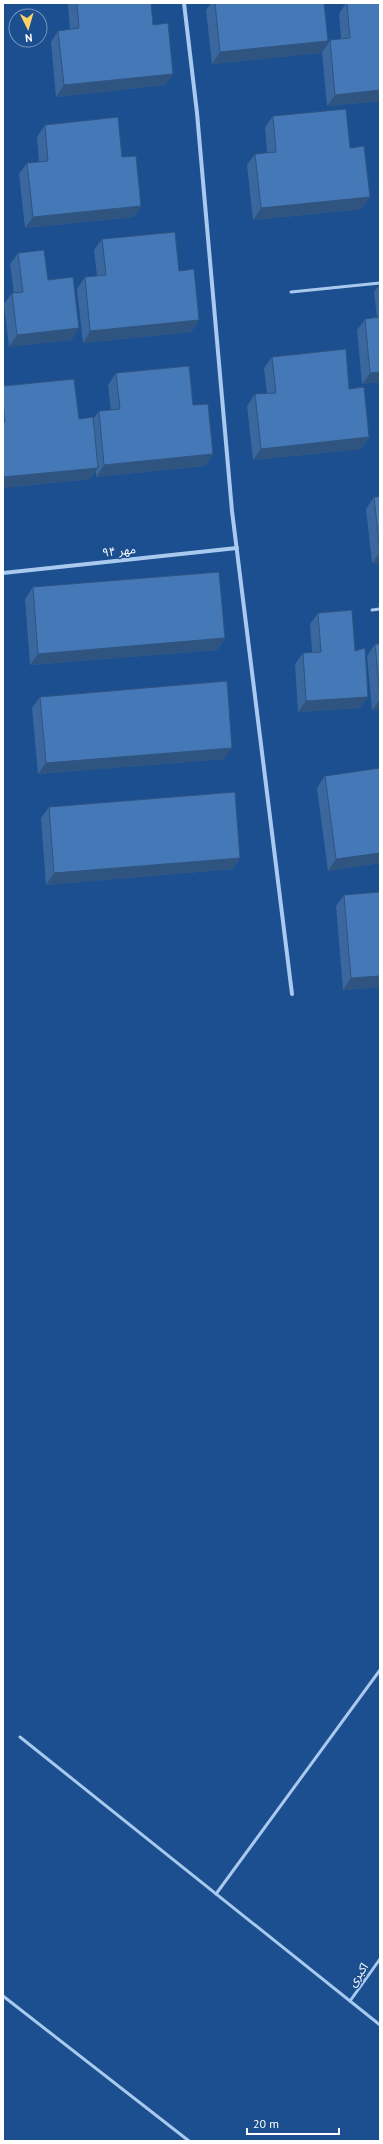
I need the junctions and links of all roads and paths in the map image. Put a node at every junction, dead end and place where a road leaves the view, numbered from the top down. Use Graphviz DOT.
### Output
graph roads {
  1 [pos="184,3"];
  2 [pos="380,283"];
  3 [pos="291,292"];
  4 [pos="237,548"];
  5 [pos="3,573"];
  6 [pos="380,609"];
  7 [pos="372,610"];
  8 [pos="292,994"];
  9 [pos="380,1670"];
  10 [pos="20,1737"];
  11 [pos="216,1894"];
  12 [pos="380,1959"];
  13 [pos="3,1996"];
  14 [pos="350,2001"];
  15 [pos="380,2025"];
  16 [pos="189,2141"];
  1 -- 4 [label="street"];
  2 -- 3 [label="lane"];
  4 -- 5 [label="street, مهر ۹۴"];
  4 -- 8 [label="street"];
  6 -- 7 [label="lane"];
  9 -- 11 [label="lane"];
  10 -- 11 [label="lane"];
  11 -- 14 [label="lane"];
  12 -- 14 [label="lane, اکبری"];
  13 -- 16 [label="lane"];
  14 -- 15 [label="lane"];
}
